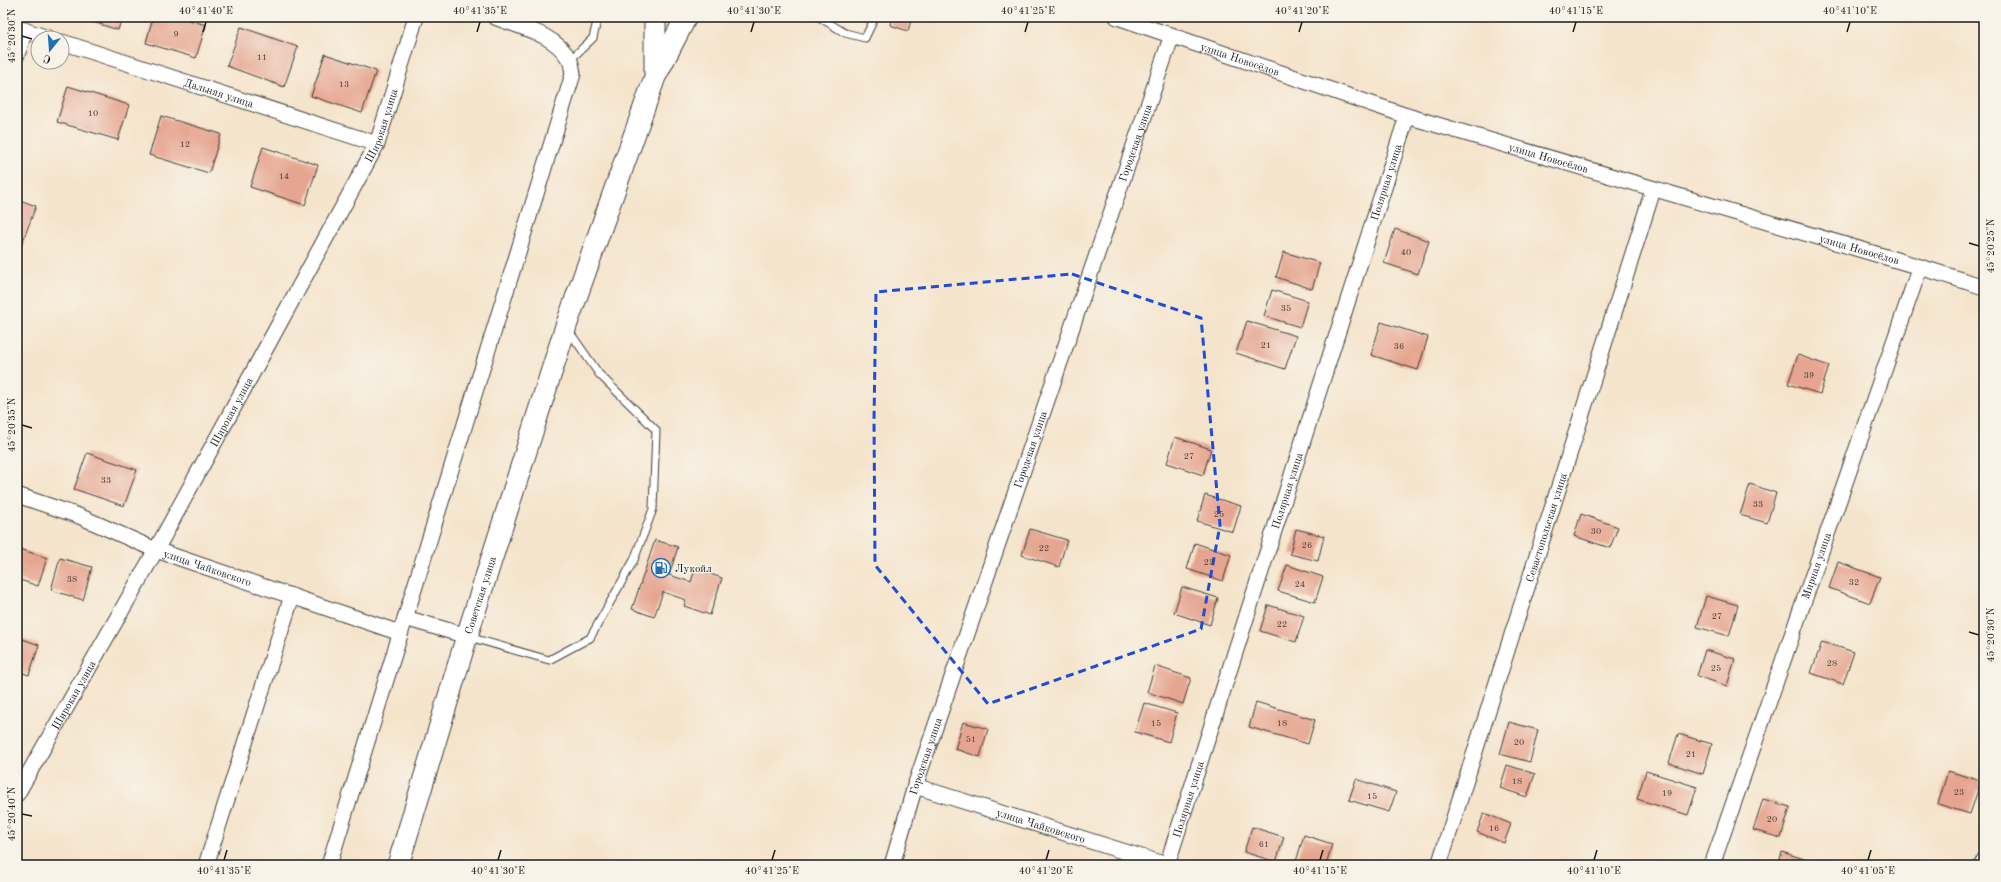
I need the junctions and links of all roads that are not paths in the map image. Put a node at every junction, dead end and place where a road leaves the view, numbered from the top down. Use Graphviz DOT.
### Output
graph roads {
  1 [pos="416,17"];
  2 [pos="495,17"];
  3 [pos="598,17"];
  4 [pos="655,17"];
  5 [pos="686,17"];
  6 [pos="819,17"];
  7 [pos="875,17"];
  8 [pos="1117,17"];
  9 [pos="21,29"];
  10 [pos="1172,35"];
  11 [pos="70,45"];
  12 [pos="17,55"];
  13 [pos="570,60"];
  14 [pos="655,77"];
  15 [pos="1407,116"];
  16 [pos="377,144"];
  17 [pos="1653,190"];
  18 [pos="1920,267"];
  19 [pos="1984,287"];
  20 [pos="566,326"];
  21 [pos="17,495"];
  22 [pos="156,550"];
  23 [pos="292,596"];
  24 [pos="405,618"];
  25 [pos="400,633"];
  26 [pos="467,636"];
  27 [pos="915,786"];
  28 [pos="17,794"];
  29 [pos="1984,860"];
  30 [pos="206,865"];
  31 [pos="329,865"];
  32 [pos="398,865"];
  33 [pos="892,865"];
  34 [pos="1167,865"];
  35 [pos="1438,865"];
  36 [pos="1712,865"];
  37 [pos="1982,865"];
  1 -- 16 [label="street, Широкая улица"];
  2 -- 13 [label="street"];
  3 -- 13 [label="lane"];
  4 -- 14 [label="main road"];
  5 -- 14 [label="main road"];
  6 -- 7 [label="lane"];
  8 -- 10 [label="street, улица Новосёлов"];
  9 -- 12 [label="street"];
  10 -- 15 [label="street, улица Новосёлов"];
  10 -- 27 [label="street, Городская улица"];
  11 -- 16 [label="street, Дальняя улица"];
  13 -- 24 [label="street"];
  14 -- 20 [label="main road, Советская улица"];
  15 -- 17 [label="street, улица Новосёлов"];
  15 -- 34 [label="street, Полярная улица"];
  16 -- 22 [label="street, Широкая улица"];
  17 -- 18 [label="street, улица Новосёлов"];
  17 -- 35 [label="street, Севастопольская улица"];
  18 -- 19 [label="street, улица Новосёлов"];
  18 -- 36 [label="street, Мирная улица"];
  20 -- 26 [label="main road, Советская улица"];
  20 -- 26 [label="lane"];
  21 -- 22 [label="street, улица Чайковского"];
  22 -- 23 [label="street, улица Чайковского"];
  22 -- 28 [label="street, Широкая улица"];
  23 -- 25 [label="street, улица Чайковского"];
  23 -- 30 [label="street"];
  24 -- 25 [label="street"];
  24 -- 26 [label="street"];
  25 -- 31 [label="street"];
  26 -- 32 [label="main road, Советская улица"];
  27 -- 33 [label="street, Городская улица"];
  27 -- 34 [label="street, улица Чайковского"];
  29 -- 37 [label="street"];
}
